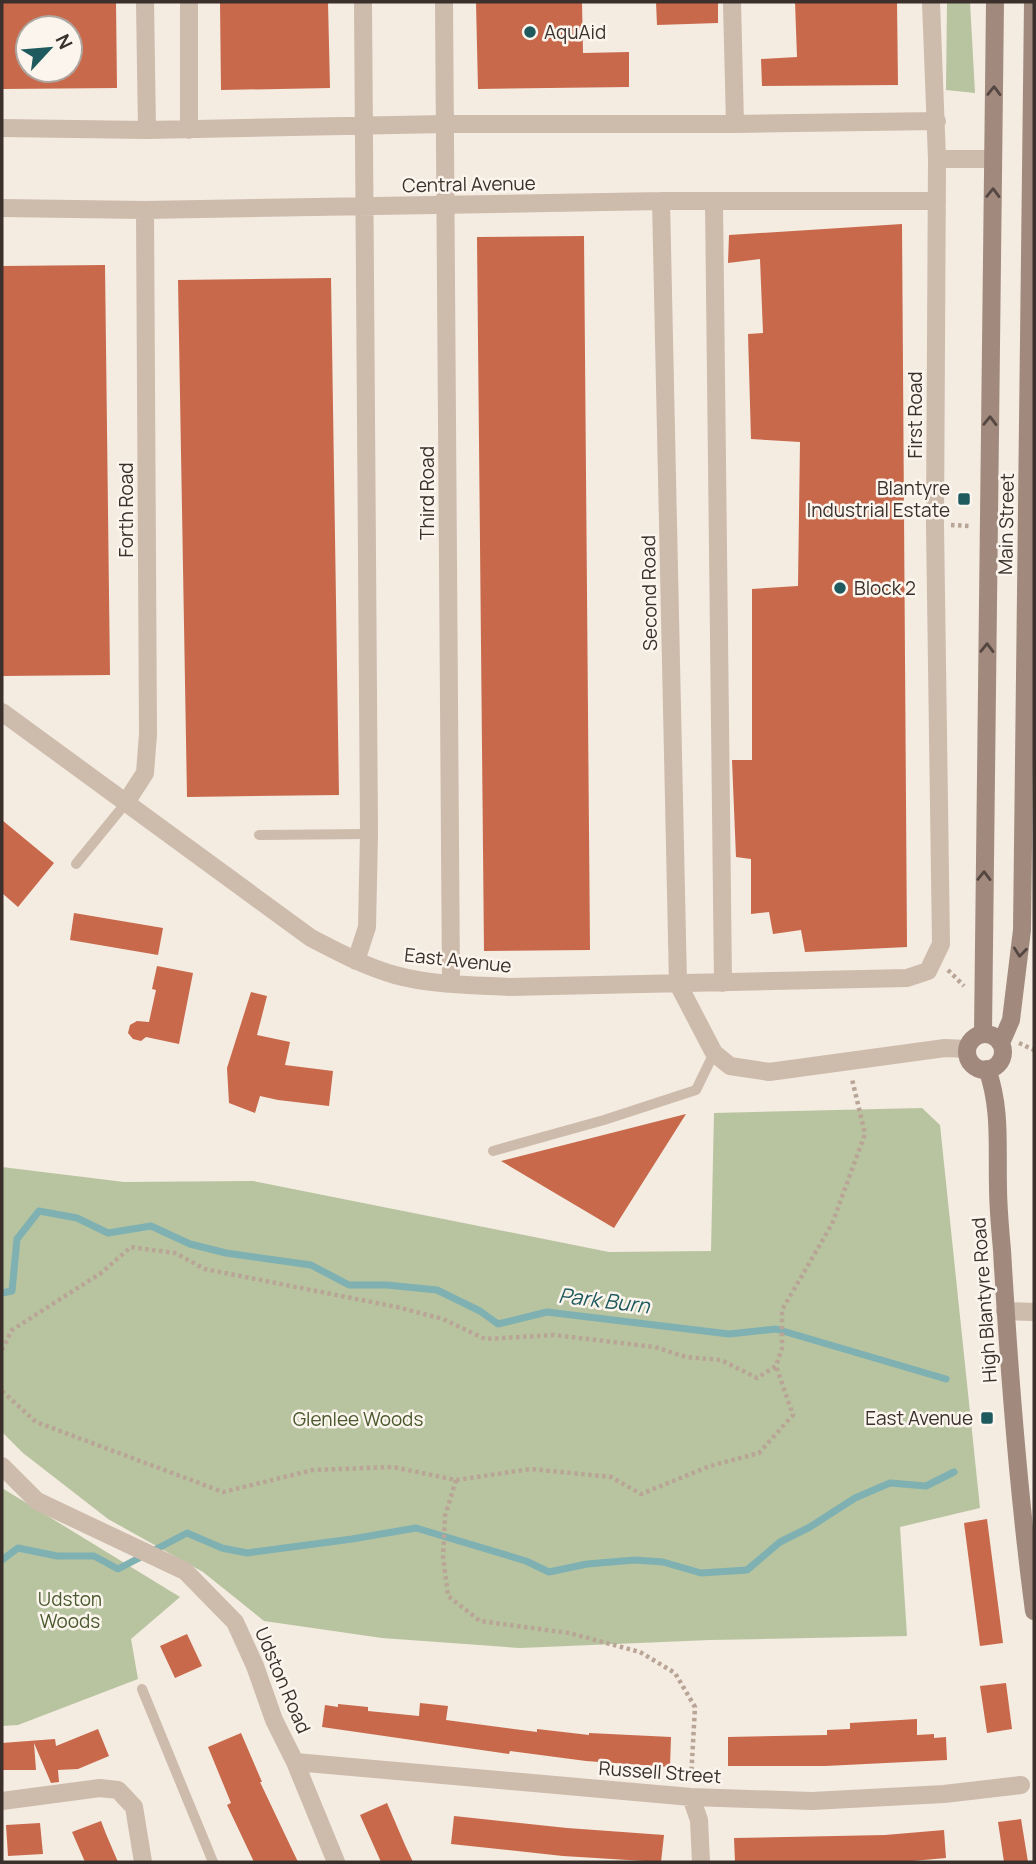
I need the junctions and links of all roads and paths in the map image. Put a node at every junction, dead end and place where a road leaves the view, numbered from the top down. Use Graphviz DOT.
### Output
graph roads {
  1 [pos="145,2"];
  2 [pos="189,2"];
  3 [pos="363,2"];
  4 [pos="444,2"];
  5 [pos="732,2"];
  6 [pos="931,2"];
  7 [pos="995,2"];
  8 [pos="1033,2"];
  9 [pos="1033,96"];
  10 [pos="937,121"];
  11 [pos="446,124"];
  12 [pos="735,124"];
  13 [pos="364,126"];
  14 [pos="2,128"];
  15 [pos="147,130"];
  16 [pos="189,130"];
  17 [pos="937,159"];
  18 [pos="993,159"];
  19 [pos="1033,182"];
  20 [pos="661,201"];
  21 [pos="937,201"];
  22 [pos="714,203"];
  23 [pos="446,205"];
  24 [pos="2,208"];
  25 [pos="365,208"];
  26 [pos="145,210"];
  27 [pos="1032,304"];
  28 [pos="1031,472"];
  29 [pos="935,525"];
  30 [pos="989,527"];
  31 [pos="2,712"];
  32 [pos="125,804"];
  33 [pos="369,834"];
  34 [pos="260,835"];
  35 [pos="76,864"];
  36 [pos="935,957"];
  37 [pos="356,961"];
  38 [pos="451,983"];
  39 [pos="723,983"];
  40 [pos="678,984"];
  41 [pos="983,998"];
  42 [pos="984,1033"];
  43 [pos="1001,1043"];
  44 [pos="967,1049"];
  45 [pos="714,1053"];
  46 [pos="850,1061"];
  47 [pos="988,1069"];
  48 [pos="493,1151"];
  49 [pos="1005,1311"];
  50 [pos="1034,1312"];
  51 [pos="2,1350"];
  52 [pos="776,1366"];
  53 [pos="2,1391"];
  54 [pos="2,1466"];
  55 [pos="456,1480"];
  56 [pos="1034,1611"];
  57 [pos="142,1689"];
  58 [pos="295,1762"];
  59 [pos="1021,1784"];
  60 [pos="691,1797"];
  61 [pos="2,1801"];
  62 [pos="143,1862"];
  63 [pos="213,1862"];
  64 [pos="336,1862"];
  65 [pos="701,1862"];
  1 -- 15 [label="street"];
  2 -- 16 [label="street"];
  3 -- 13 [label="street"];
  4 -- 11 [label="street, Third Road"];
  5 -- 12 [label="street"];
  6 -- 10 [label="street, First Road"];
  18 -- 7 [label="main road, Main Street, one-way"];
  8 -- 9 [label="main road, Main Street"];
  9 -- 19 [label="main road, Main Street"];
  10 -- 12 [label="street"];
  10 -- 17 [label="street, First Road"];
  11 -- 12 [label="street"];
  11 -- 13 [label="street"];
  11 -- 23 [label="street, Third Road"];
  13 -- 16 [label="street"];
  13 -- 25 [label="street"];
  14 -- 15 [label="street"];
  15 -- 16 [label="street"];
  17 -- 18 [label="street"];
  17 -- 21 [label="street, First Road"];
  30 -- 18 [label="main road, Main Street, one-way"];
  19 -- 27 [label="main road, Main Street"];
  20 -- 22 [label="street, Central Avenue"];
  20 -- 23 [label="street, Central Avenue"];
  20 -- 40 [label="street, Second Road"];
  21 -- 22 [label="street, Central Avenue"];
  21 -- 29 [label="street, First Road"];
  22 -- 39 [label="street"];
  23 -- 25 [label="street, Central Avenue"];
  23 -- 38 [label="street, Third Road"];
  24 -- 26 [label="street, Central Avenue"];
  25 -- 26 [label="street, Central Avenue"];
  25 -- 33 [label="street"];
  26 -- 32 [label="street, Forth Road"];
  27 -- 28 [label="main road, Main Street"];
  28 -- 43 [label="main road, Main Street, one-way"];
  29 -- 30 [label="path"];
  29 -- 36 [label="street, First Road"];
  41 -- 30 [label="main road, Main Street, one-way"];
  31 -- 32 [label="street, East Avenue"];
  32 -- 35 [label="lane"];
  32 -- 37 [label="street, East Avenue"];
  33 -- 34 [label="lane"];
  33 -- 37 [label="street"];
  36 -- 39 [label="street, East Avenue"];
  36 -- 41 [label="path"];
  37 -- 38 [label="street, East Avenue"];
  38 -- 40 [label="street, East Avenue"];
  39 -- 40 [label="street, East Avenue"];
  40 -- 45 [label="street"];
  41 -- 42 [label="main road, Main Street"];
  42 -- 43 [label="main road"];
  42 -- 44 [label="main road"];
  43 -- 47 [label="main road"];
  44 -- 46 [label="street"];
  44 -- 47 [label="main road"];
  45 -- 46 [label="street"];
  45 -- 48 [label="lane"];
  46 -- 52 [label="path"];
  47 -- 49 [label="main road, High Blantyre Road"];
  49 -- 50 [label="street"];
  49 -- 56 [label="main road, High Blantyre Road"];
  51 -- 52 [label="path"];
  52 -- 55 [label="path"];
  53 -- 55 [label="path"];
  54 -- 58 [label="street, Udston Road"];
  55 -- 60 [label="path"];
  57 -- 63 [label="lane"];
  58 -- 60 [label="street, Russell Street"];
  58 -- 64 [label="street, Udston Road"];
  59 -- 60 [label="street, Russell Street"];
  60 -- 65 [label="street"];
  61 -- 62 [label="street"];
}
